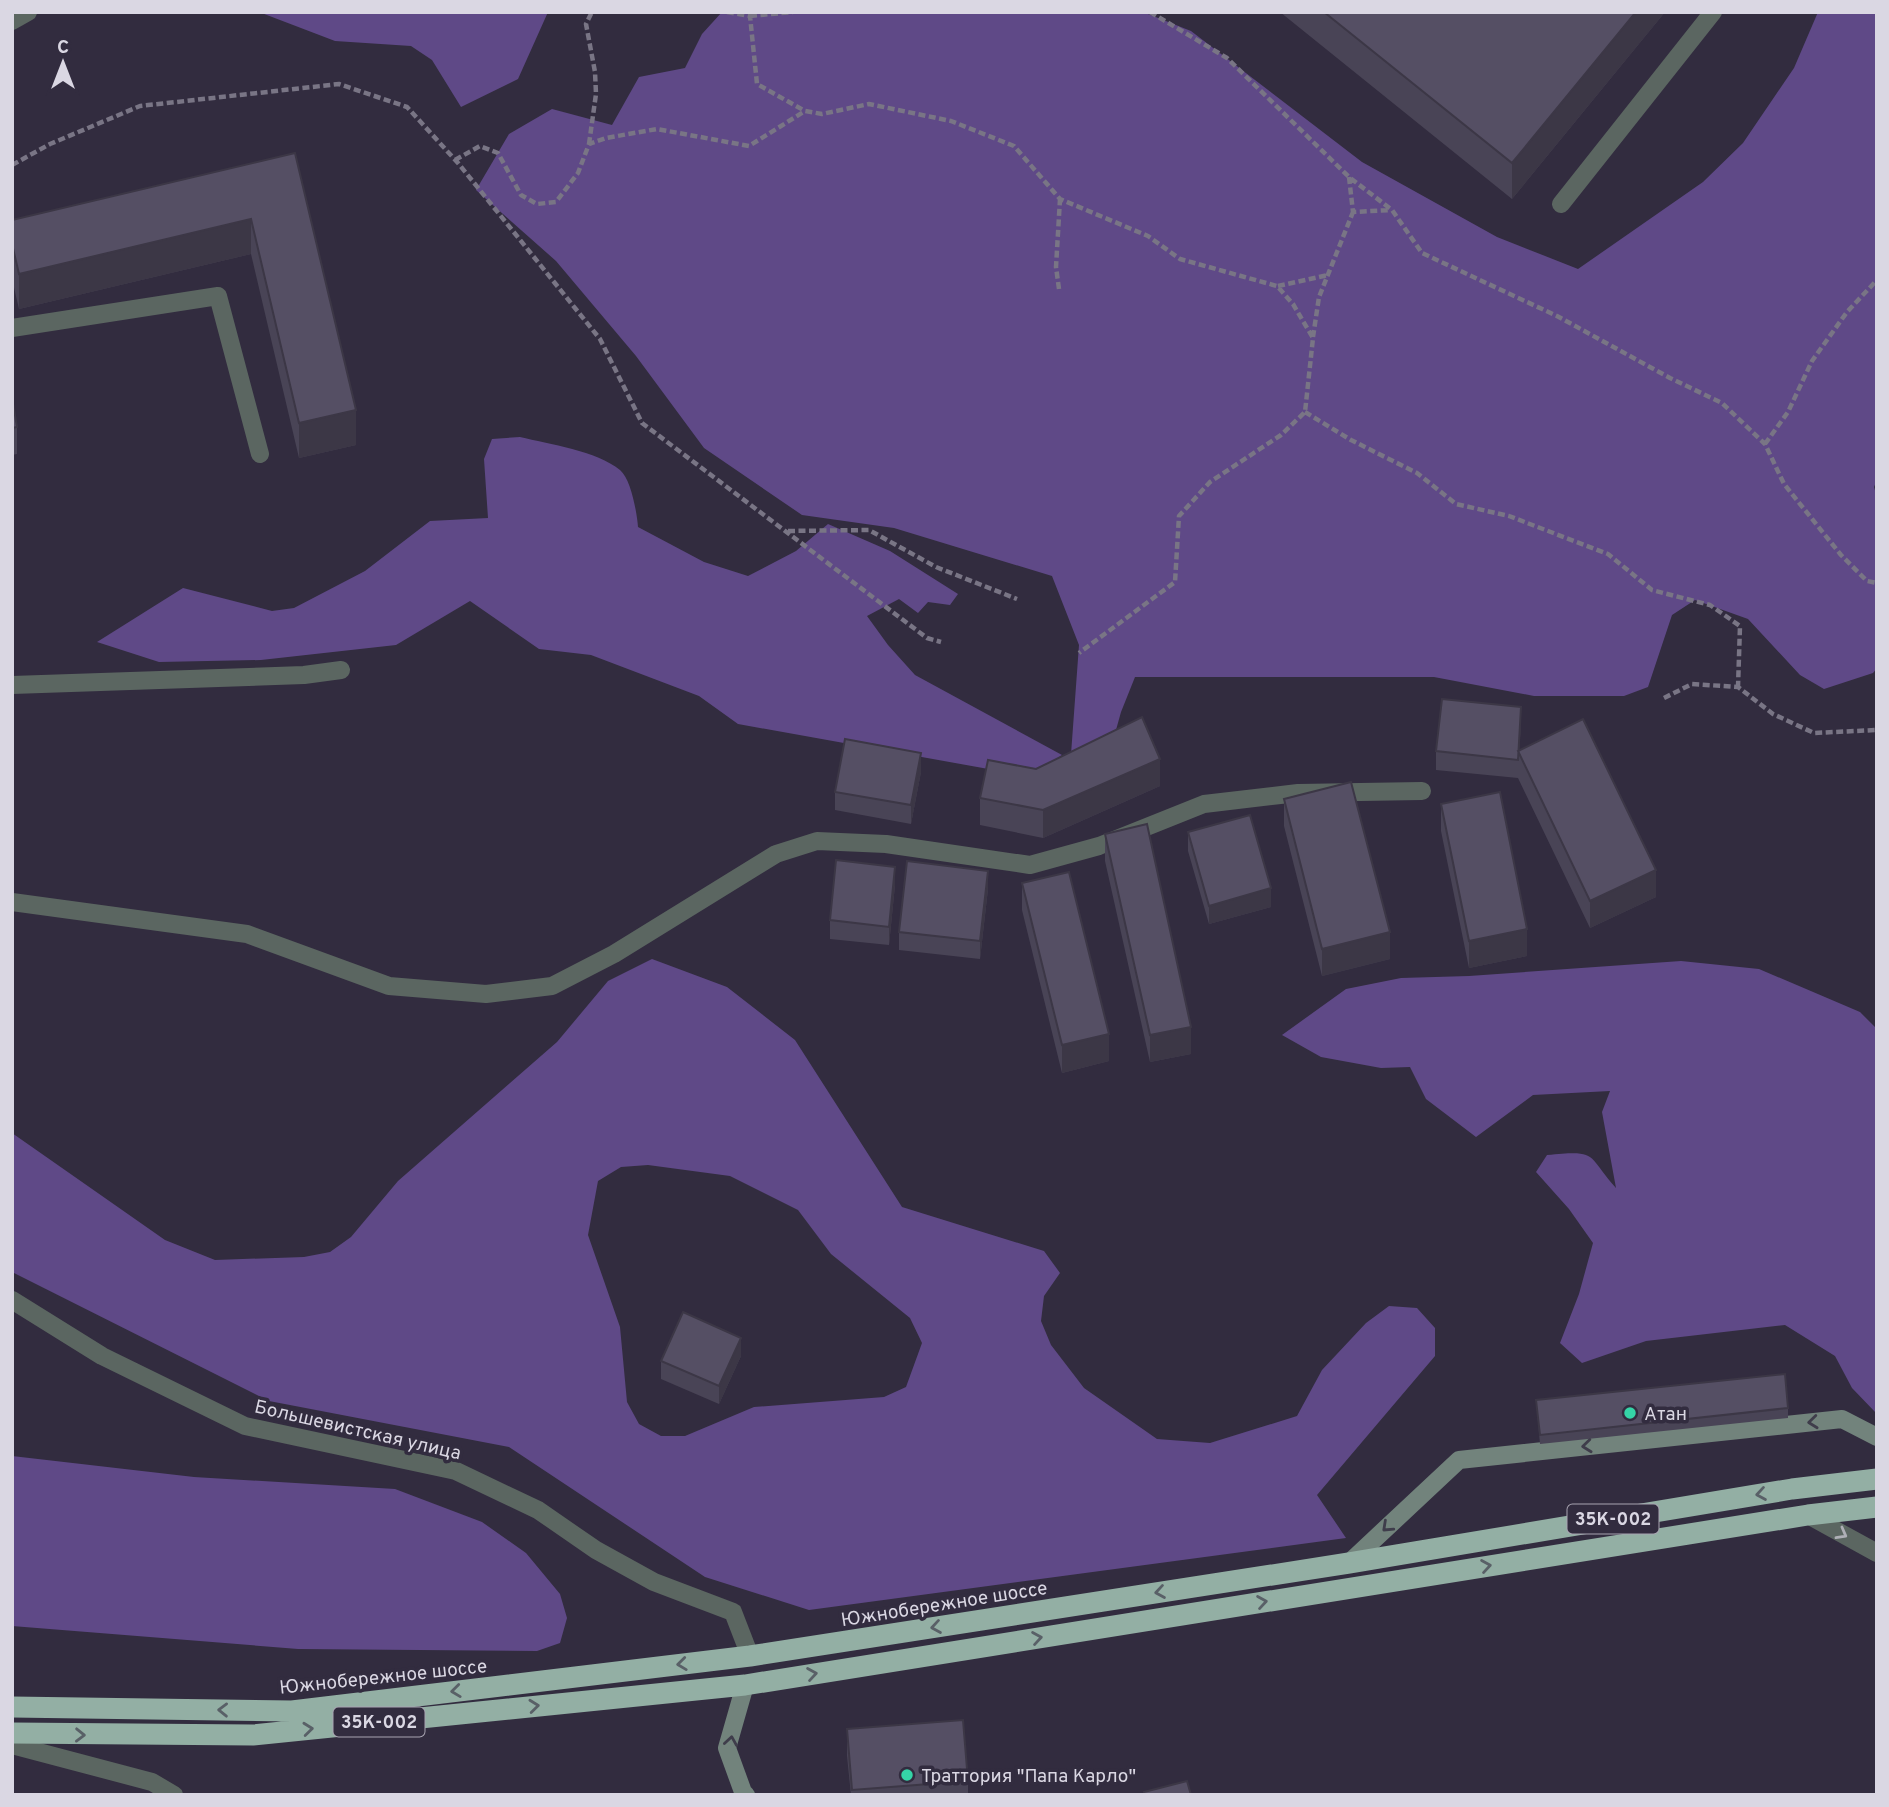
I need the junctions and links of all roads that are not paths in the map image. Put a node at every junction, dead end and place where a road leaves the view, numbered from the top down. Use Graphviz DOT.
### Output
graph roads {
  1 [pos="28,12"];
  2 [pos="1713,12"];
  3 [pos="12,21"];
  4 [pos="1561,204"];
  5 [pos="12,328"];
  6 [pos="260,454"];
  7 [pos="341,670"];
  8 [pos="12,685"];
  9 [pos="1422,791"];
  10 [pos="12,902"];
  11 [pos="12,1300"];
  12 [pos="1877,1437"];
  13 [pos="1877,1479"];
  14 [pos="1877,1507"];
  15 [pos="1808,1515"];
  16 [pos="1877,1553"];
  17 [pos="1349,1563"];
  18 [pos="750,1656"];
  19 [pos="745,1685"];
  20 [pos="12,1707"];
  21 [pos="12,1733"];
  22 [pos="12,1745"];
  23 [pos="174,1795"];
  24 [pos="746,1795"];
  1 -- 3 [label="street"];
  2 -- 4 [label="street"];
  5 -- 6 [label="street"];
  7 -- 8 [label="street"];
  9 -- 10 [label="street"];
  11 -- 18 [label="street, Большевистская улица"];
  12 -- 17 [label="street, one-way"];
  13 -- 17 [label="highway, Южнобережное шоссе / 35К-002, one-way"];
  14 -- 15 [label="highway"];
  15 -- 16 [label="street, one-way"];
  19 -- 15 [label="highway, one-way"];
  17 -- 18 [label="highway, Южнобережное шоссе, one-way"];
  18 -- 19 [label="highway"];
  18 -- 20 [label="highway, Южнобережное шоссе, one-way"];
  21 -- 19 [label="highway, 35К-002, one-way"];
  24 -- 19 [label="street, one-way"];
  22 -- 23 [label="street"];
}
